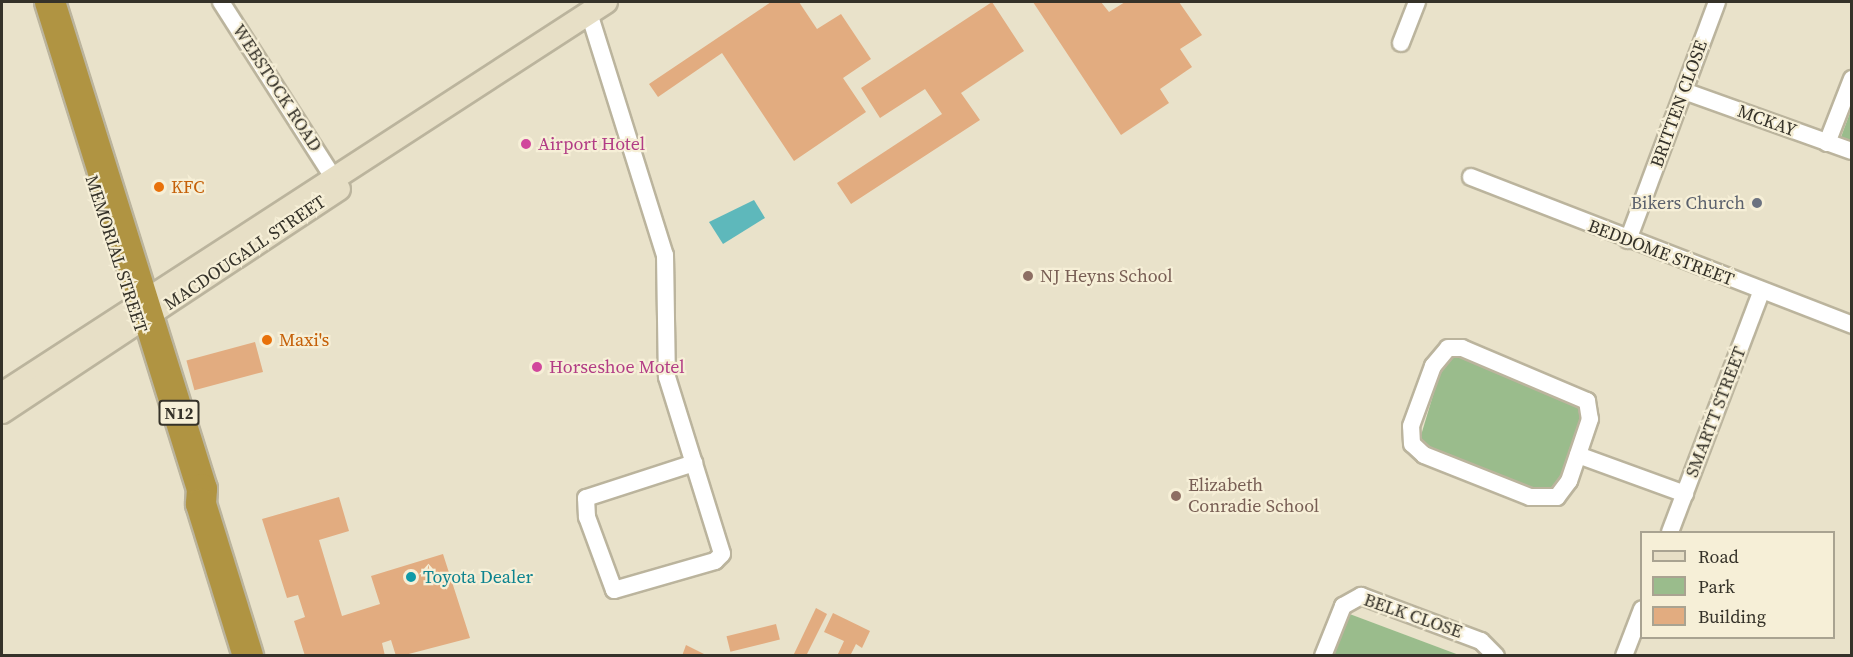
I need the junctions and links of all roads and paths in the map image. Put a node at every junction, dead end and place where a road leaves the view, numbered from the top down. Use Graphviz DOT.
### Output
graph roads {
  1 [pos="36,2"];
  2 [pos="50,2"];
  3 [pos="221,2"];
  4 [pos="1417,2"];
  5 [pos="1717,2"];
  6 [pos="598,7"];
  7 [pos="1401,44"];
  8 [pos="1851,79"];
  9 [pos="1684,91"];
  10 [pos="1827,143"];
  11 [pos="1851,151"];
  12 [pos="1472,177"];
  13 [pos="337,181"];
  14 [pos="1628,240"];
  15 [pos="1761,292"];
  16 [pos="141,312"];
  17 [pos="1851,325"];
  18 [pos="2,394"];
  19 [pos="2,412"];
  20 [pos="1578,455"];
  21 [pos="694,463"];
  22 [pos="1685,494"];
  23 [pos="1670,531"];
  24 [pos="1640,612"];
  25 [pos="248,656"];
  26 [pos="1323,656"];
  27 [pos="1496,656"];
  28 [pos="1624,656"];
  1 -- 16 [label="highway, MEMORIAL STREET / N12"];
  2 -- 16 [label="highway, MEMORIAL STREET / N12"];
  3 -- 13 [label="street, WEBSTOCK ROAD"];
  4 -- 7 [label="street"];
  5 -- 9 [label="street, BRITTEN CLOSE"];
  6 -- 13 [label="street, MACDOUGALL STREET"];
  6 -- 21 [label="street"];
  8 -- 10 [label="street"];
  9 -- 10 [label="street, MCKAY"];
  9 -- 14 [label="street, BRITTEN CLOSE"];
  10 -- 11 [label="street, MCKAY"];
  12 -- 14 [label="street, BEDDOME STREET"];
  13 -- 16 [label="street, MACDOUGALL STREET"];
  14 -- 15 [label="street, BEDDOME STREET"];
  15 -- 17 [label="street, BEDDOME STREET"];
  15 -- 22 [label="street, SMARTT STREET"];
  16 -- 18 [label="street, MACDOUGALL STREET"];
  16 -- 19 [label="street, MACDOUGALL STREET"];
  16 -- 25 [label="highway, MEMORIAL STREET / N12"];
  20 -- 20 [label="street"];
  20 -- 22 [label="street"];
  21 -- 21 [label="street"];
  22 -- 23 [label="street, SMARTT STREET"];
  24 -- 28 [label="street"];
  26 -- 27 [label="street, BELK CLOSE"];
}
